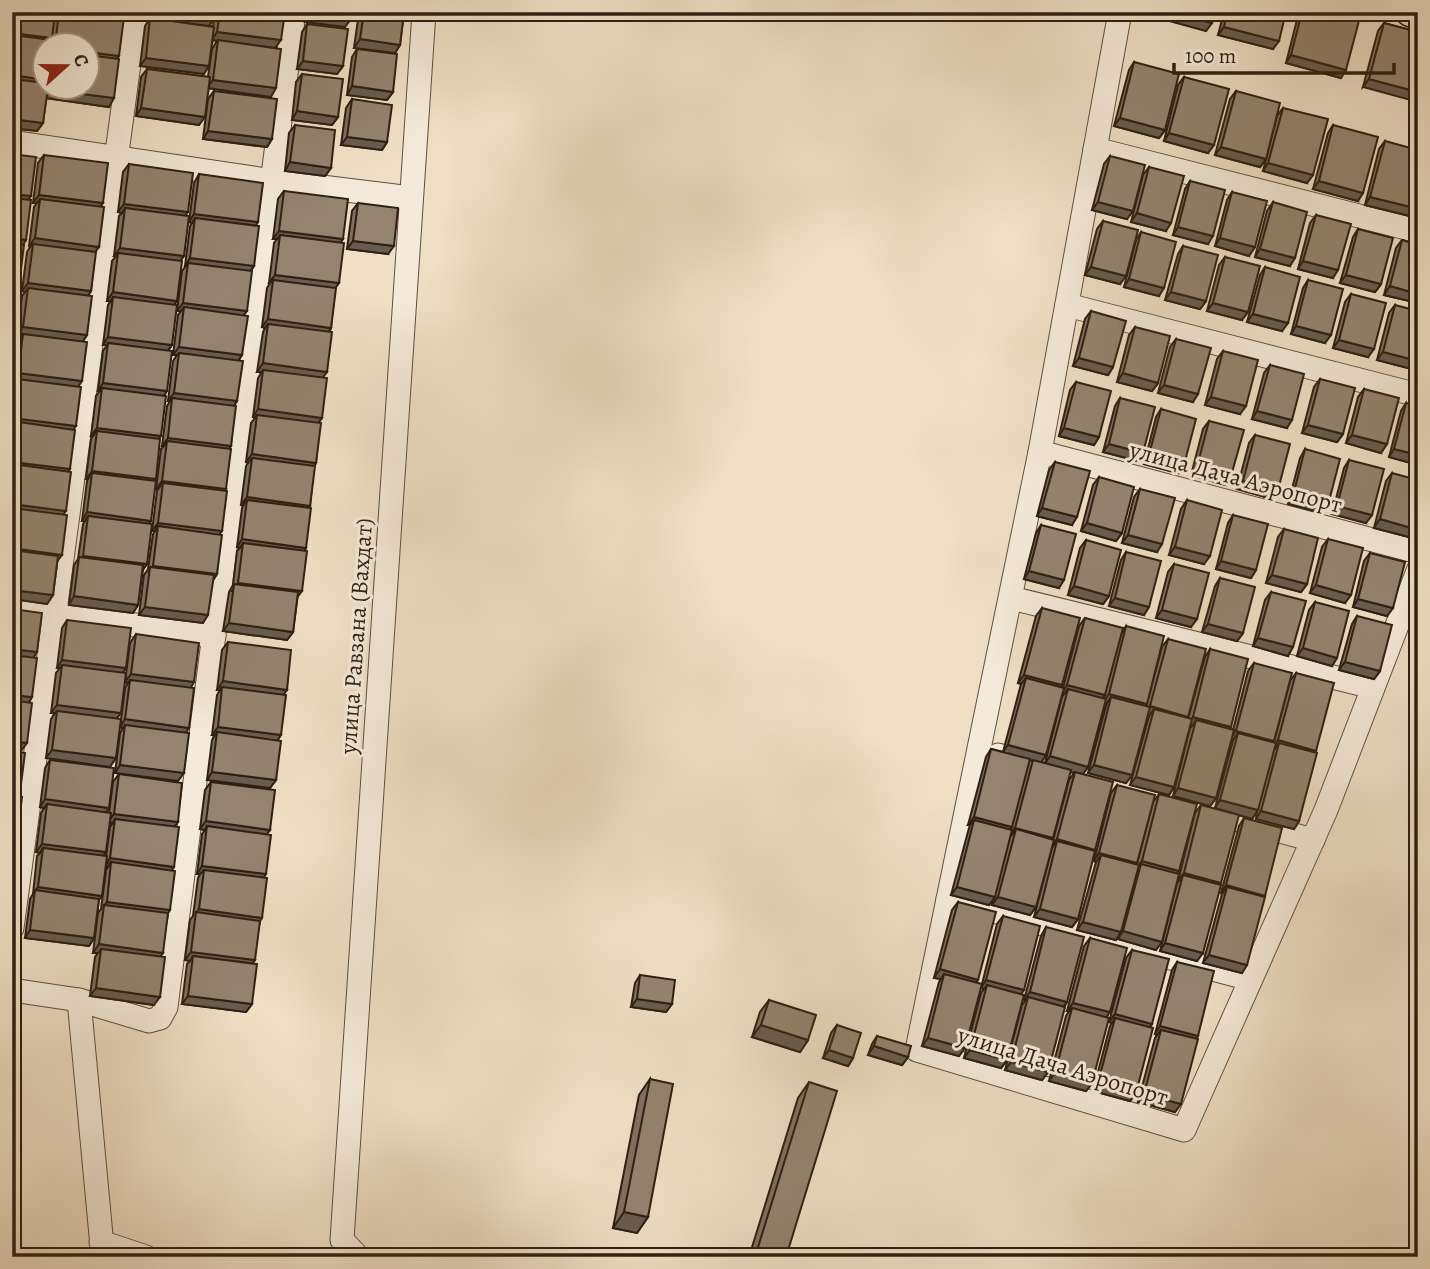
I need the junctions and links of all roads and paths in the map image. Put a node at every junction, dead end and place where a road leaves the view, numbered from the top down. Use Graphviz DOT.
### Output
graph roads {
  1 [pos="136,12"];
  2 [pos="294,12"];
  3 [pos="424,12"];
  4 [pos="1120,12"];
  5 [pos="1410,12"];
  6 [pos="1418,15"];
  7 [pos="12,142"];
  8 [pos="1095,149"];
  9 [pos="117,156"];
  10 [pos="273,181"];
  11 [pos="411,198"];
  12 [pos="1418,231"];
  13 [pos="1067,304"];
  14 [pos="1418,395"];
  15 [pos="1040,452"];
  16 [pos="1418,552"];
  17 [pos="1418,571"];
  18 [pos="1011,598"];
  19 [pos="12,608"];
  20 [pos="55,615"];
  21 [pos="214,636"];
  22 [pos="1373,687"];
  23 [pos="979,750"];
  24 [pos="1313,840"];
  25 [pos="948,899"];
  26 [pos="12,928"];
  27 [pos="1250,979"];
  28 [pos="12,990"];
  29 [pos="79,1000"];
  30 [pos="102,1249"];
  31 [pos="146,1257"];
  32 [pos="358,1257"];
  1 -- 9 [label="street"];
  2 -- 10 [label="street"];
  3 -- 11 [label="street, улица Равзана (Вахдат)"];
  4 -- 8 [label="street, улица Дача Аэропорт"];
  5 -- 6 [label="main road"];
  7 -- 9 [label="street"];
  8 -- 12 [label="street"];
  8 -- 13 [label="street, улица Дача Аэропорт"];
  9 -- 10 [label="street"];
  9 -- 20 [label="street"];
  10 -- 11 [label="street"];
  10 -- 21 [label="street"];
  11 -- 32 [label="street, улица Равзана (Вахдат)"];
  13 -- 14 [label="street"];
  13 -- 15 [label="street, улица Дача Аэропорт"];
  15 -- 16 [label="street, улица Дача Аэропорт"];
  15 -- 18 [label="street, улица Дача Аэропорт"];
  17 -- 22 [label="street, улица Дача Аэропорт"];
  18 -- 22 [label="street"];
  18 -- 23 [label="street, улица Дача Аэропорт"];
  19 -- 20 [label="street"];
  20 -- 21 [label="street"];
  20 -- 26 [label="street"];
  21 -- 29 [label="street"];
  22 -- 24 [label="street, улица Дача Аэропорт"];
  23 -- 24 [label="street"];
  23 -- 25 [label="street, улица Дача Аэропорт"];
  24 -- 27 [label="street, улица Дача Аэропорт"];
  25 -- 27 [label="street"];
  25 -- 27 [label="street, улица Дача Аэропорт"];
  28 -- 29 [label="street"];
  29 -- 30 [label="street"];
  30 -- 31 [label="street"];
}
